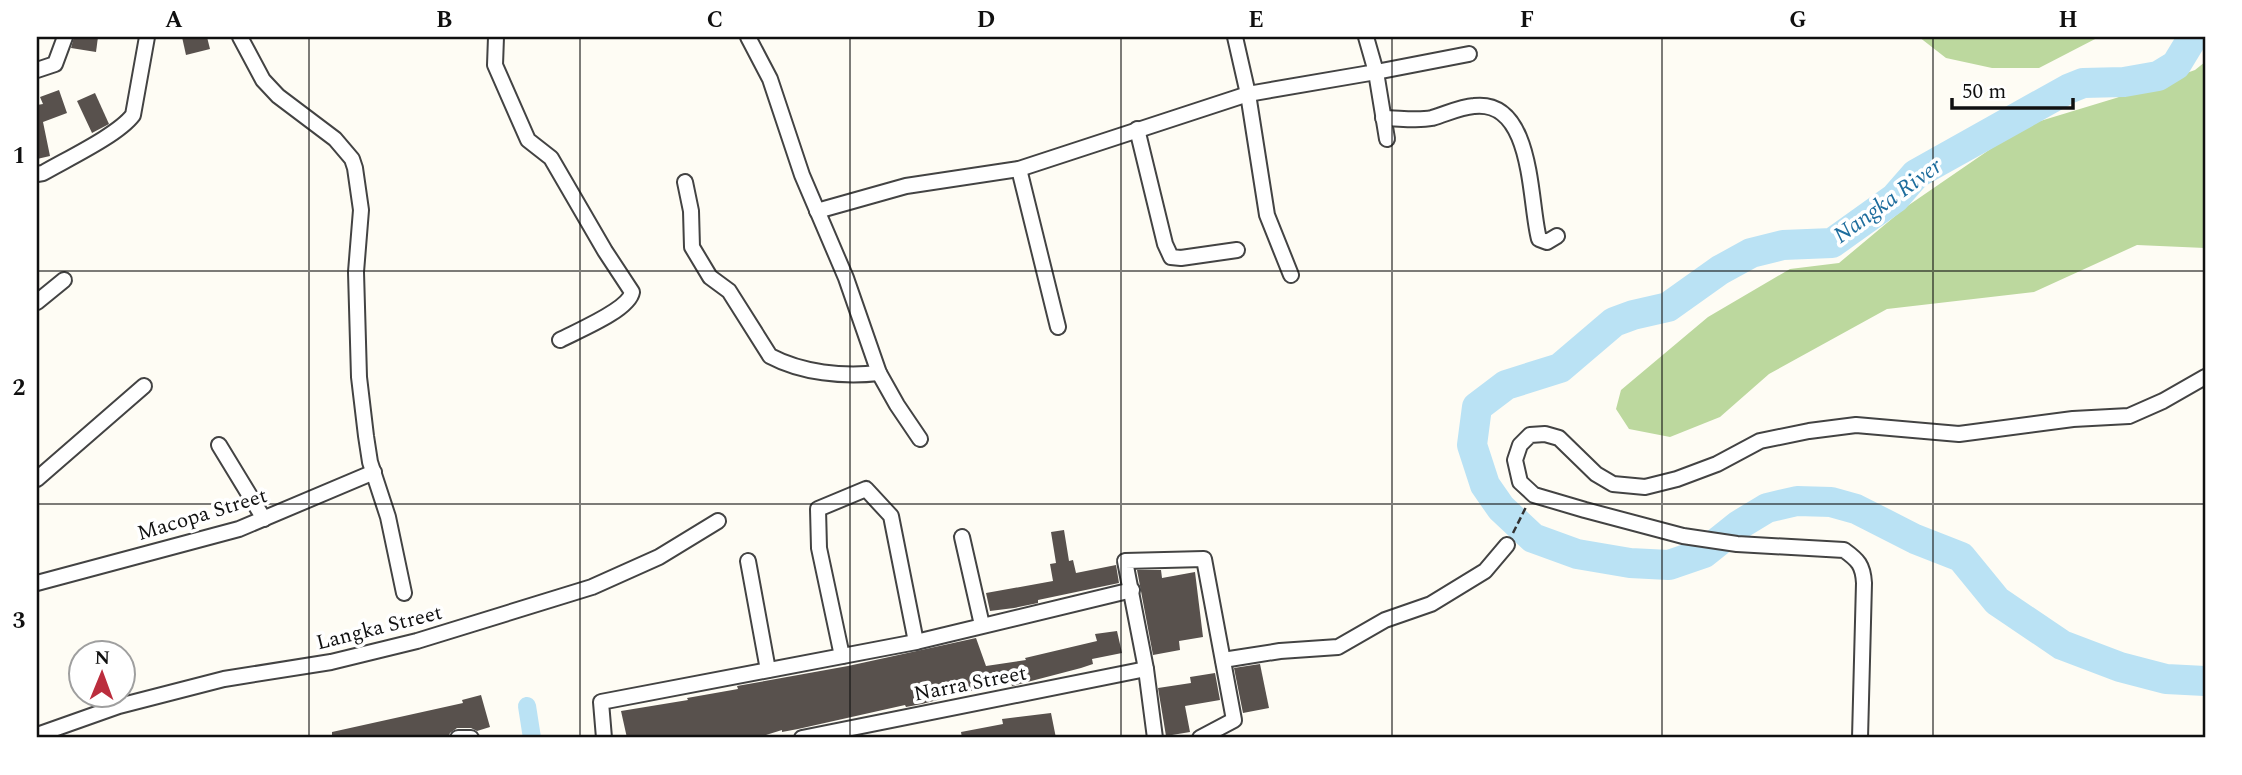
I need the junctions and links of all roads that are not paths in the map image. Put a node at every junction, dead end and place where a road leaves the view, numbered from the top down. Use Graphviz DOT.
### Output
graph roads {
  1 [pos="65,37"];
  2 [pos="147,37"];
  3 [pos="240,37"];
  4 [pos="496,37"];
  5 [pos="748,37"];
  6 [pos="1235,37"];
  7 [pos="1366,37"];
  8 [pos="1469,54"];
  9 [pos="37,69"];
  10 [pos="1376,72"];
  11 [pos="1248,94"];
  12 [pos="1383,118"];
  13 [pos="1137,130"];
  14 [pos="1387,139"];
  15 [pos="1019,169"];
  16 [pos="37,174"];
  17 [pos="685,182"];
  18 [pos="817,211"];
  19 [pos="1558,236"];
  20 [pos="1237,250"];
  21 [pos="1290,275"];
  22 [pos="64,280"];
  23 [pos="37,302"];
  24 [pos="1058,327"];
  25 [pos="560,340"];
  26 [pos="879,373"];
  27 [pos="2205,377"];
  28 [pos="144,386"];
  29 [pos="920,439"];
  30 [pos="219,445"];
  31 [pos="374,472"];
  32 [pos="37,479"];
  33 [pos="264,520"];
  34 [pos="718,521"];
  35 [pos="961,537"];
  36 [pos="1507,545"];
  37 [pos="748,561"];
  38 [pos="37,583"];
  39 [pos="1132,590"];
  40 [pos="404,593"];
  41 [pos="982,625"];
  42 [pos="916,642"];
  43 [pos="842,656"];
  44 [pos="1223,660"];
  45 [pos="1146,669"];
  46 [pos="768,670"];
  47 [pos="37,735"];
  48 [pos="458,738"];
  49 [pos="471,738"];
  50 [pos="604,738"];
  51 [pos="802,738"];
  52 [pos="1155,738"];
  53 [pos="1200,738"];
  54 [pos="1860,738"];
  1 -- 9 [label="street"];
  2 -- 16 [label="street"];
  3 -- 31 [label="street"];
  4 -- 25 [label="street"];
  5 -- 18 [label="street"];
  6 -- 11 [label="street"];
  7 -- 10 [label="street"];
  8 -- 10 [label="street"];
  10 -- 11 [label="street"];
  10 -- 12 [label="street"];
  11 -- 13 [label="street"];
  11 -- 21 [label="street"];
  12 -- 14 [label="street"];
  12 -- 19 [label="street"];
  13 -- 15 [label="street"];
  13 -- 20 [label="street"];
  15 -- 18 [label="street"];
  15 -- 24 [label="street"];
  17 -- 26 [label="street"];
  18 -- 26 [label="street"];
  22 -- 23 [label="street"];
  26 -- 29 [label="street"];
  27 -- 54 [label="street"];
  28 -- 32 [label="street"];
  30 -- 33 [label="street"];
  31 -- 33 [label="street, Macopa Street"];
  31 -- 40 [label="street"];
  33 -- 38 [label="street, Macopa Street"];
  34 -- 47 [label="street, Langka Street"];
  35 -- 41 [label="street"];
  36 -- 44 [label="street"];
  37 -- 46 [label="street"];
  39 -- 41 [label="street"];
  39 -- 44 [label="street"];
  39 -- 45 [label="street"];
  41 -- 42 [label="street"];
  42 -- 43 [label="street"];
  42 -- 43 [label="street"];
  43 -- 46 [label="street"];
  44 -- 53 [label="street"];
  45 -- 51 [label="street, Narra Street"];
  45 -- 52 [label="street"];
  46 -- 50 [label="street"];
  48 -- 49 [label="street"];
}
